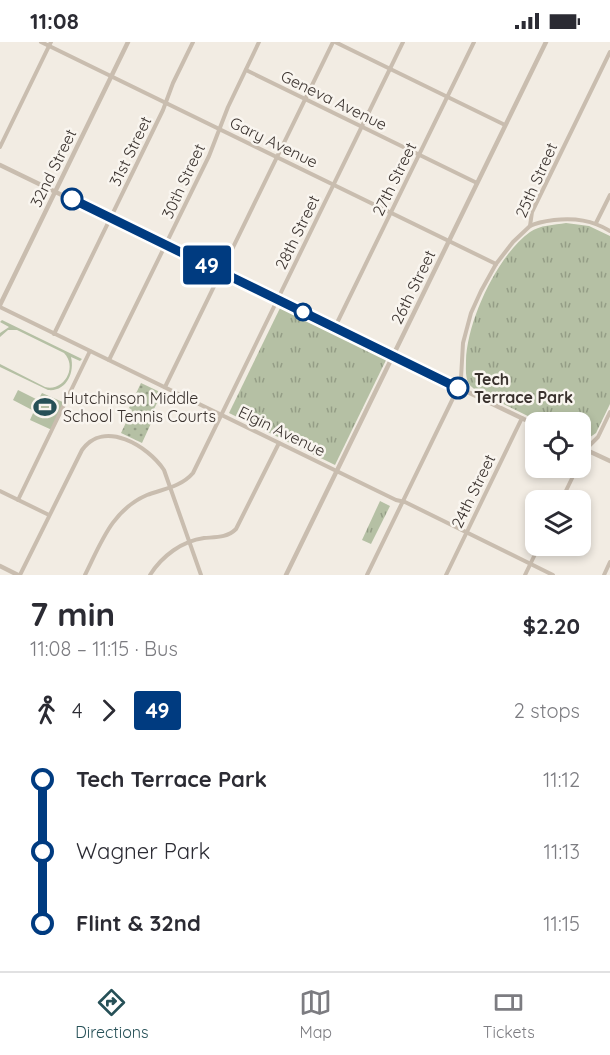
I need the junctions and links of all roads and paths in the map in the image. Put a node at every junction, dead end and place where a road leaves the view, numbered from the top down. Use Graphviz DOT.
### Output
graph roads {
  1 [pos="41,42"];
  2 [pos="128,42"];
  3 [pos="193,42"];
  4 [pos="259,42"];
  5 [pos="334,42"];
  6 [pos="403,42"];
  7 [pos="474,42"];
  8 [pos="546,42"];
  9 [pos="50,44"];
  10 [pos="610,52"];
  11 [pos="390,69"];
  12 [pos="246,70"];
  13 [pos="112,76"];
  14 [pos="447,97"];
  15 [pos="305,99"];
  16 [pos="166,103"];
  17 [pos="505,125"];
  18 [pos="362,127"];
  19 [pos="220,129"];
  20 [pos="0,147"];
  21 [pos="419,155"];
  22 [pos="277,157"];
  23 [pos="0,165"];
  24 [pos="477,183"];
  25 [pos="333,185"];
  26 [pos="56,191"];
  27 [pos="610,195"];
  28 [pos="391,213"];
  29 [pos="111,218"];
  30 [pos="596,223"];
  31 [pos="530,226"];
  32 [pos="610,231"];
  33 [pos="449,241"];
  34 [pos="166,245"];
  35 [pos="496,264"];
  36 [pos="221,272"];
  37 [pos="278,299"];
  38 [pos="0,306"];
  39 [pos="335,327"];
  40 [pos="54,334"];
  41 [pos="90,351"];
  42 [pos="393,356"];
  43 [pos="109,360"];
  44 [pos="165,387"];
  45 [pos="458,388"];
  46 [pos="610,412"];
  47 [pos="221,415"];
  48 [pos="522,418"];
  49 [pos="525,420"];
  50 [pos="591,442"];
  51 [pos="279,443"];
  52 [pos="591,452"];
  53 [pos="610,461"];
  54 [pos="336,471"];
  55 [pos="171,487"];
  56 [pos="0,491"];
  57 [pos="18,500"];
  58 [pos="403,502"];
  59 [pos="49,515"];
  60 [pos="466,532"];
  61 [pos="190,541"];
  62 [pos="534,556"];
  63 [pos="610,562"];
  64 [pos="530,564"];
  65 [pos="0,566"];
  66 [pos="19,575"];
  67 [pos="85,575"];
  68 [pos="150,575"];
  69 [pos="201,575"];
  70 [pos="286,575"];
  71 [pos="367,575"];
  72 [pos="446,575"];
  73 [pos="525,575"];
  74 [pos="553,575"];
  75 [pos="604,575"];
  1 -- 9 [label="street, Gary Avenue"];
  2 -- 13 [label="street, 32nd Street"];
  3 -- 16 [label="street, 31st Street"];
  4 -- 12 [label="street, 30th Street"];
  5 -- 11 [label="street"];
  5 -- 15 [label="street"];
  6 -- 11 [label="street, 28th Street"];
  7 -- 14 [label="street, 27th Street"];
  8 -- 17 [label="street, 26th Street"];
  9 -- 13 [label="street, Gary Avenue"];
  9 -- 20 [label="street"];
  10 -- 31 [label="street, 25th Street"];
  11 -- 14 [label="street"];
  11 -- 18 [label="street, 28th Street"];
  12 -- 15 [label="street, Geneva Avenue"];
  12 -- 19 [label="street, 30th Street"];
  13 -- 16 [label="street, Gary Avenue"];
  13 -- 26 [label="street, 32nd Street"];
  14 -- 17 [label="street"];
  14 -- 21 [label="street, 27th Street"];
  15 -- 18 [label="street, Geneva Avenue"];
  15 -- 22 [label="street"];
  16 -- 19 [label="street, Gary Avenue"];
  16 -- 29 [label="street, 31st Street"];
  17 -- 24 [label="street, 26th Street"];
  18 -- 21 [label="street, Geneva Avenue"];
  18 -- 25 [label="street, 28th Street"];
  19 -- 22 [label="street, Gary Avenue"];
  19 -- 34 [label="street, 30th Street"];
  21 -- 24 [label="street, Geneva Avenue"];
  21 -- 28 [label="street, 27th Street"];
  22 -- 25 [label="street, Gary Avenue"];
  22 -- 36 [label="street"];
  23 -- 26 [label="street"];
  24 -- 33 [label="street, 26th Street"];
  25 -- 28 [label="street, Gary Avenue"];
  25 -- 37 [label="street, 28th Street"];
  26 -- 29 [label="street"];
  26 -- 38 [label="street, 32nd Street"];
  27 -- 30 [label="street"];
  28 -- 33 [label="street, Gary Avenue"];
  28 -- 39 [label="street, 27th Street"];
  29 -- 34 [label="street"];
  29 -- 40 [label="street, 31st Street"];
  30 -- 31 [label="street"];
  30 -- 32 [label="street"];
  31 -- 35 [label="street, 25th Street"];
  33 -- 35 [label="street, Gary Avenue"];
  33 -- 42 [label="street, 26th Street"];
  34 -- 36 [label="street"];
  34 -- 43 [label="street, 30th Street"];
  35 -- 45 [label="street, 25th Street"];
  36 -- 37 [label="street"];
  36 -- 44 [label="street"];
  37 -- 39 [label="street"];
  37 -- 47 [label="street, 28th Street"];
  38 -- 40 [label="street, Elgin Avenue"];
  39 -- 42 [label="street"];
  40 -- 41 [label="street, Elgin Avenue"];
  41 -- 43 [label="street, Elgin Avenue"];
  41 -- 57 [label="street"];
  42 -- 45 [label="street"];
  42 -- 54 [label="street, 26th Street"];
  43 -- 44 [label="street, Elgin Avenue"];
  44 -- 47 [label="street, Elgin Avenue"];
  45 -- 48 [label="street"];
  45 -- 58 [label="street, 25th Street"];
  46 -- 50 [label="street"];
  47 -- 51 [label="street, Elgin Avenue"];
  47 -- 55 [label="street, 28th Street"];
  48 -- 49 [label="street"];
  48 -- 60 [label="street, 24th Street"];
  51 -- 54 [label="street, Elgin Avenue"];
  51 -- 61 [label="street"];
  52 -- 53 [label="street"];
  54 -- 58 [label="street, Elgin Avenue"];
  54 -- 70 [label="street, 26th Street"];
  55 -- 59 [label="street"];
  55 -- 61 [label="street"];
  55 -- 67 [label="street, 28th Street"];
  56 -- 57 [label="street"];
  57 -- 59 [label="street"];
  58 -- 60 [label="street, Elgin Avenue"];
  58 -- 71 [label="street, 25th Street"];
  59 -- 66 [label="street"];
  60 -- 64 [label="street, Elgin Avenue"];
  60 -- 72 [label="street, 24th Street"];
  61 -- 68 [label="street"];
  61 -- 69 [label="street"];
  62 -- 64 [label="street"];
  63 -- 75 [label="street"];
  64 -- 73 [label="street"];
  64 -- 74 [label="street, Elgin Avenue"];
  65 -- 66 [label="street"];
}
